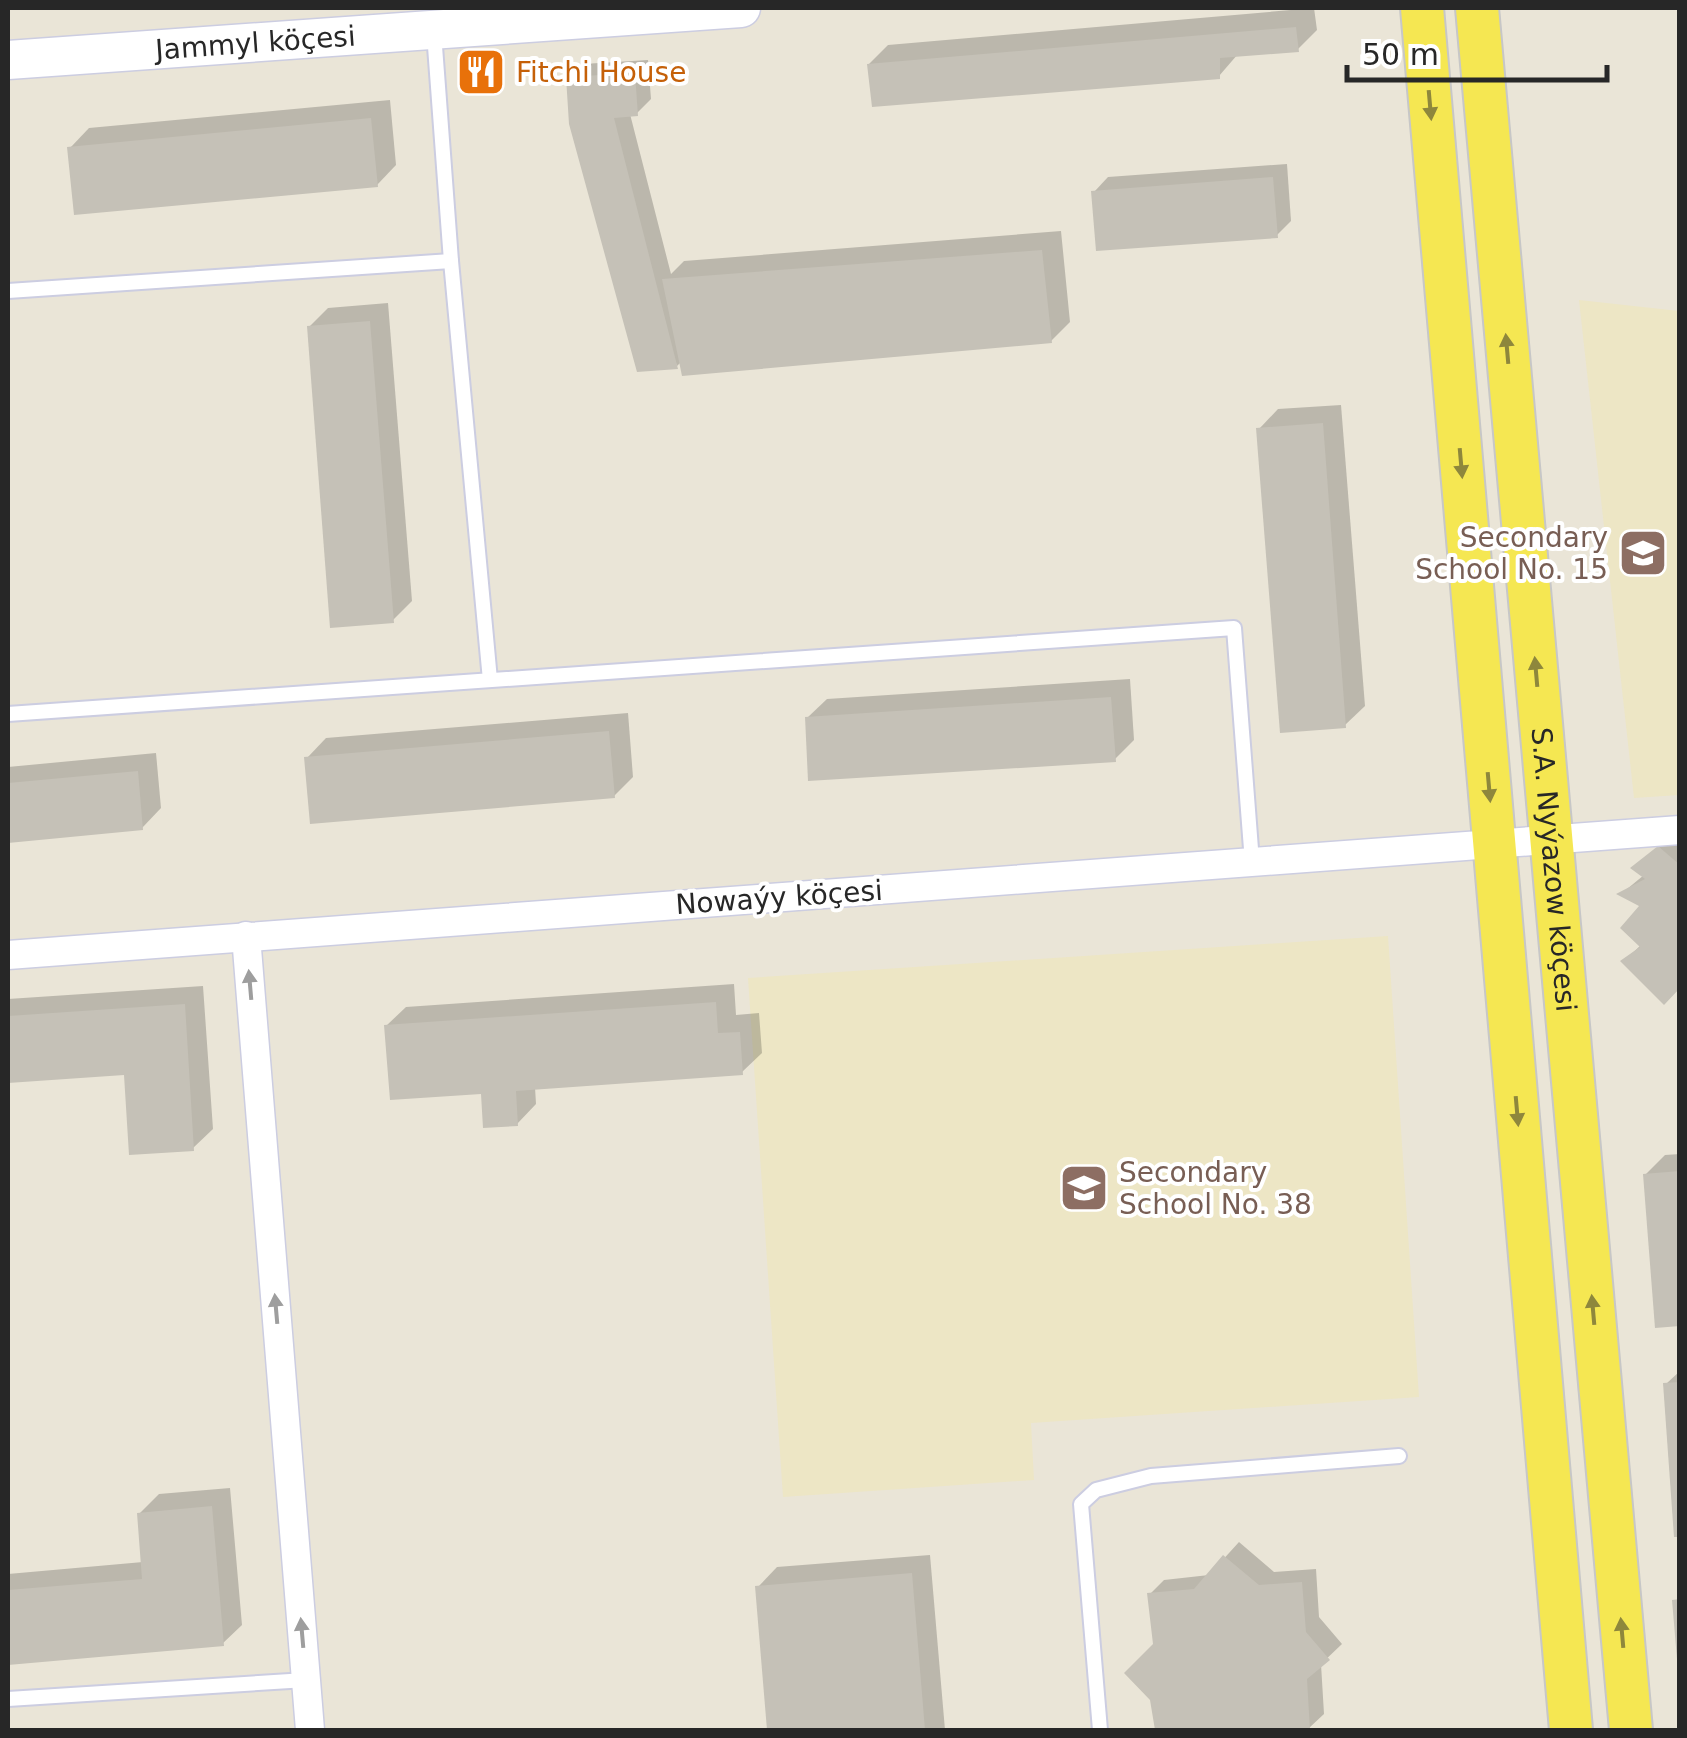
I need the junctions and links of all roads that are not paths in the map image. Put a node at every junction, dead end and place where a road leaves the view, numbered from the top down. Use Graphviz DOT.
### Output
graph roads {
  1 [pos="741,8"];
  2 [pos="1422,8"];
  3 [pos="1476,8"];
  4 [pos="434,30"];
  5 [pos="8,60"];
  6 [pos="451,261"];
  7 [pos="8,292"];
  8 [pos="490,680"];
  9 [pos="8,714"];
  10 [pos="1680,830"];
  11 [pos="1551,840"];
  12 [pos="1494,844"];
  13 [pos="1252,862"];
  14 [pos="246,936"];
  15 [pos="8,955"];
  16 [pos="1400,1456"];
  17 [pos="306,1680"];
  18 [pos="8,1699"];
  19 [pos="310,1730"];
  20 [pos="1100,1730"];
  21 [pos="1571,1730"];
  22 [pos="1631,1730"];
  1 -- 4 [label="street, Jammyl köçesi"];
  2 -- 12 [label="main road, S.A. Nyýazow köçesi, one-way"];
  11 -- 3 [label="main road, S.A. Nyýazow köçesi, one-way"];
  4 -- 5 [label="street, Jammyl köçesi"];
  4 -- 6 [label="lane"];
  6 -- 7 [label="lane"];
  6 -- 8 [label="lane"];
  8 -- 9 [label="lane"];
  8 -- 13 [label="lane"];
  10 -- 11 [label="street, Nowaýy köçesi"];
  11 -- 12 [label="street, Nowaýy köçesi"];
  22 -- 11 [label="main road, S.A. Nyýazow köçesi, one-way"];
  12 -- 13 [label="street, Nowaýy köçesi"];
  12 -- 21 [label="main road, S.A. Nyýazow köçesi, one-way"];
  13 -- 14 [label="street, Nowaýy köçesi"];
  14 -- 15 [label="street, Nowaýy köçesi"];
  17 -- 14 [label="street, one-way"];
  16 -- 20 [label="lane"];
  17 -- 18 [label="lane"];
  17 -- 19 [label="street"];
}
